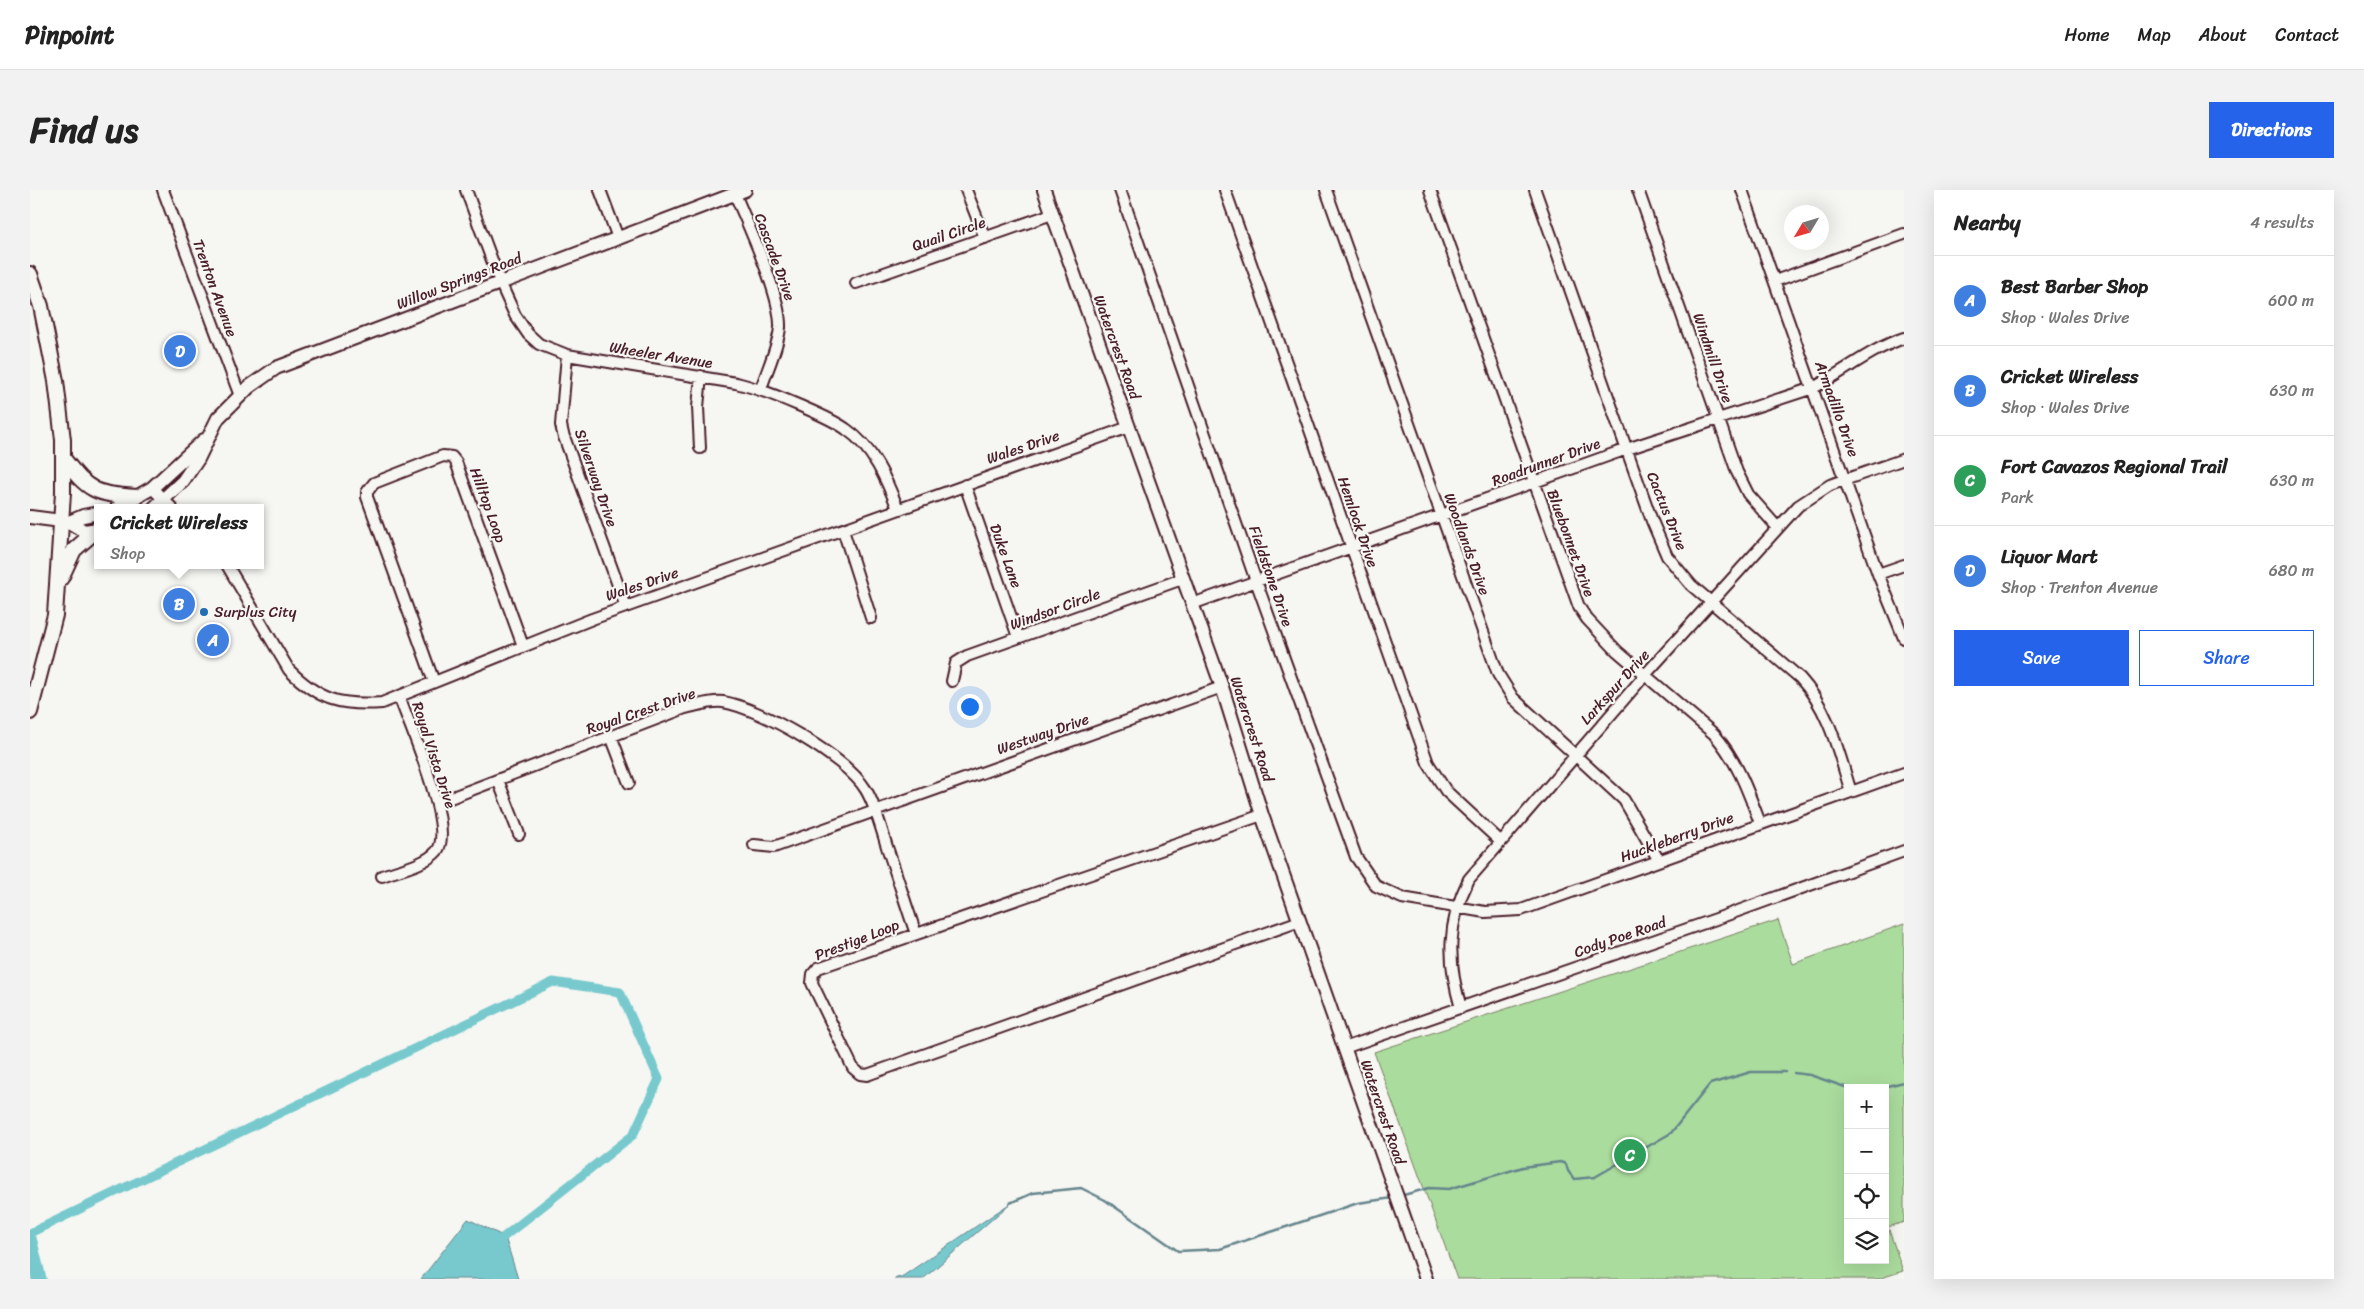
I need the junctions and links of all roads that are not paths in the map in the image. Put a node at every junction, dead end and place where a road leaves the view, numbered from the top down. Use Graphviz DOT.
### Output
graph roads {
  1 [pos="163,190"];
  2 [pos="466,190"];
  3 [pos="600,190"];
  4 [pos="966,190"];
  5 [pos="1044,190"];
  6 [pos="1120,190"];
  7 [pos="1225,190"];
  8 [pos="1326,190"];
  9 [pos="1430,190"];
  10 [pos="1535,190"];
  11 [pos="1638,190"];
  12 [pos="1742,190"];
  13 [pos="733,193"];
  14 [pos="1052,214"];
  15 [pos="1904,234"];
  16 [pos="618,238"];
  17 [pos="984,238"];
  18 [pos="30,274"];
  19 [pos="1775,281"];
  20 [pos="500,282"];
  21 [pos="856,283"];
  22 [pos="1904,338"];
  23 [pos="567,356"];
  24 [pos="701,376"];
  25 [pos="1813,388"];
  26 [pos="761,389"];
  27 [pos="240,396"];
  28 [pos="1718,417"];
  29 [pos="1129,427"];
  30 [pos="208,436"];
  31 [pos="700,448"];
  32 [pos="1627,449"];
  33 [pos="63,458"];
  34 [pos="1904,459"];
  35 [pos="1846,479"];
  36 [pos="1533,483"];
  37 [pos="964,485"];
  38 [pos="152,488"];
  39 [pos="137,497"];
  40 [pos="124,504"];
  41 [pos="162,504"];
  42 [pos="164,504"];
  43 [pos="898,509"];
  44 [pos="94,514"];
  45 [pos="30,516"];
  46 [pos="1441,516"];
  47 [pos="60,521"];
  48 [pos="1777,526"];
  49 [pos="94,530"];
  50 [pos="843,530"];
  51 [pos="94,532"];
  52 [pos="1351,549"];
  53 [pos="1904,565"];
  54 [pos="229,569"];
  55 [pos="1878,574"];
  56 [pos="1182,579"];
  57 [pos="1256,581"];
  58 [pos="58,586"];
  59 [pos="1711,603"];
  60 [pos="1192,604"];
  61 [pos="626,607"];
  62 [pos="871,618"];
  63 [pos="1018,637"];
  64 [pos="1904,638"];
  65 [pos="522,646"];
  66 [pos="1645,675"];
  67 [pos="952,681"];
  68 [pos="434,682"];
  69 [pos="1222,687"];
  70 [pos="398,696"];
  71 [pos="30,712"];
  72 [pos="611,736"];
  73 [pos="1576,754"];
  74 [pos="1904,773"];
  75 [pos="498,780"];
  76 [pos="629,783"];
  77 [pos="1851,792"];
  78 [pos="437,803"];
  79 [pos="874,810"];
  80 [pos="1262,815"];
  81 [pos="1760,823"];
  82 [pos="519,834"];
  83 [pos="1500,841"];
  84 [pos="754,845"];
  85 [pos="1904,851"];
  86 [pos="1658,859"];
  87 [pos="382,876"];
  88 [pos="1457,908"];
  89 [pos="1300,921"];
  90 [pos="916,934"];
  91 [pos="1461,1008"];
  92 [pos="1344,1048"];
  93 [pos="1426,1279"];
  1 -- 27 [label="street, Trenton Avenue"];
  2 -- 20 [label="street, Wheeler Avenue"];
  3 -- 16 [label="street"];
  4 -- 17 [label="street"];
  5 -- 14 [label="street, Watercrest Road"];
  6 -- 57 [label="street, Fieldstone Drive"];
  7 -- 52 [label="street, Hemlock Drive"];
  8 -- 46 [label="street, Woodlands Drive"];
  9 -- 36 [label="street, Bluebonnet Drive"];
  10 -- 32 [label="street, Cactus Drive"];
  11 -- 28 [label="street, Windmill Drive"];
  12 -- 19 [label="street, Armadillo Drive"];
  13 -- 16 [label="street, Willow Springs Road"];
  13 -- 26 [label="street, Cascade Drive"];
  14 -- 17 [label="street, Quail Circle"];
  14 -- 29 [label="street, Watercrest Road"];
  15 -- 19 [label="street"];
  16 -- 20 [label="street, Willow Springs Road"];
  17 -- 21 [label="street, Quail Circle"];
  18 -- 33 [label="main road"];
  19 -- 25 [label="street, Armadillo Drive"];
  20 -- 23 [label="street, Wheeler Avenue"];
  20 -- 27 [label="street, Willow Springs Road"];
  22 -- 25 [label="street, Roadrunner Drive"];
  23 -- 24 [label="street, Wheeler Avenue"];
  23 -- 61 [label="street, Silverway Drive"];
  24 -- 26 [label="street, Wheeler Avenue"];
  24 -- 31 [label="street"];
  25 -- 28 [label="street, Roadrunner Drive"];
  25 -- 35 [label="street, Armadillo Drive"];
  26 -- 43 [label="street, Wheeler Avenue"];
  27 -- 30 [label="street, Willow Springs Road"];
  28 -- 32 [label="street, Roadrunner Drive"];
  28 -- 48 [label="street, Windmill Drive"];
  29 -- 37 [label="street, Wales Drive"];
  29 -- 56 [label="street, Watercrest Road"];
  30 -- 38 [label="street, Willow Springs Road"];
  30 -- 42 [label="street, Willow Springs Road"];
  32 -- 36 [label="street, Roadrunner Drive"];
  32 -- 59 [label="street, Cactus Drive"];
  33 -- 39 [label="main road"];
  33 -- 47 [label="main road"];
  34 -- 35 [label="street, Larkspur Drive"];
  35 -- 48 [label="street, Larkspur Drive"];
  35 -- 55 [label="street, Armadillo Drive"];
  36 -- 46 [label="street, Roadrunner Drive"];
  36 -- 66 [label="street, Bluebonnet Drive"];
  37 -- 43 [label="street, Wales Drive"];
  37 -- 63 [label="street, Duke Lane"];
  38 -- 39 [label="street, Willow Springs Road"];
  38 -- 41 [label="street"];
  39 -- 40 [label="street, Willow Springs Road"];
  43 -- 50 [label="street, Wales Drive"];
  44 -- 47 [label="street"];
  45 -- 47 [label="street"];
  46 -- 52 [label="street, Roadrunner Drive"];
  46 -- 73 [label="street, Woodlands Drive"];
  47 -- 49 [label="street"];
  47 -- 58 [label="main road"];
  48 -- 59 [label="street, Larkspur Drive"];
  50 -- 61 [label="street, Wales Drive"];
  50 -- 62 [label="street"];
  51 -- 58 [label="main road"];
  52 -- 57 [label="street, Roadrunner Drive"];
  52 -- 83 [label="street, Hemlock Drive"];
  53 -- 55 [label="street"];
  54 -- 70 [label="street, Wales Drive"];
  55 -- 64 [label="street, Armadillo Drive"];
  56 -- 60 [label="street, Watercrest Road"];
  56 -- 63 [label="street, Windsor Circle"];
  57 -- 60 [label="street, Roadrunner Drive"];
  57 -- 88 [label="street, Fieldstone Drive"];
  58 -- 71 [label="main road"];
  59 -- 66 [label="street, Larkspur Drive"];
  59 -- 77 [label="street, Cactus Drive"];
  60 -- 69 [label="street, Watercrest Road"];
  61 -- 65 [label="street, Wales Drive"];
  63 -- 67 [label="street, Windsor Circle"];
  65 -- 68 [label="street, Wales Drive"];
  65 -- 68 [label="street, Hilltop Loop"];
  66 -- 73 [label="street, Larkspur Drive"];
  66 -- 81 [label="street, Bluebonnet Drive"];
  68 -- 70 [label="street, Wales Drive"];
  69 -- 79 [label="street, Westway Drive"];
  69 -- 80 [label="street, Watercrest Road"];
  70 -- 78 [label="street, Royal Vista Drive"];
  72 -- 75 [label="street, Royal Crest Drive"];
  72 -- 76 [label="street"];
  72 -- 79 [label="street, Royal Crest Drive"];
  73 -- 83 [label="street, Larkspur Drive"];
  73 -- 86 [label="street, Woodlands Drive"];
  74 -- 77 [label="street, Huckleberry Drive"];
  75 -- 78 [label="street, Royal Crest Drive"];
  75 -- 82 [label="street"];
  77 -- 81 [label="street, Huckleberry Drive"];
  78 -- 87 [label="street, Royal Vista Drive"];
  79 -- 84 [label="street, Westway Drive"];
  79 -- 90 [label="street, Royal Crest Drive"];
  80 -- 89 [label="street, Watercrest Road"];
  80 -- 90 [label="street, Prestige Loop"];
  81 -- 86 [label="street, Huckleberry Drive"];
  83 -- 88 [label="street, Larkspur Drive"];
  85 -- 91 [label="street, Cody Poe Road"];
  86 -- 88 [label="street, Huckleberry Drive"];
  88 -- 91 [label="street, Larkspur Drive"];
  89 -- 90 [label="street, Prestige Loop"];
  89 -- 92 [label="street, Watercrest Road"];
  91 -- 92 [label="street, Cody Poe Road"];
  92 -- 93 [label="street, Watercrest Road"];
}
